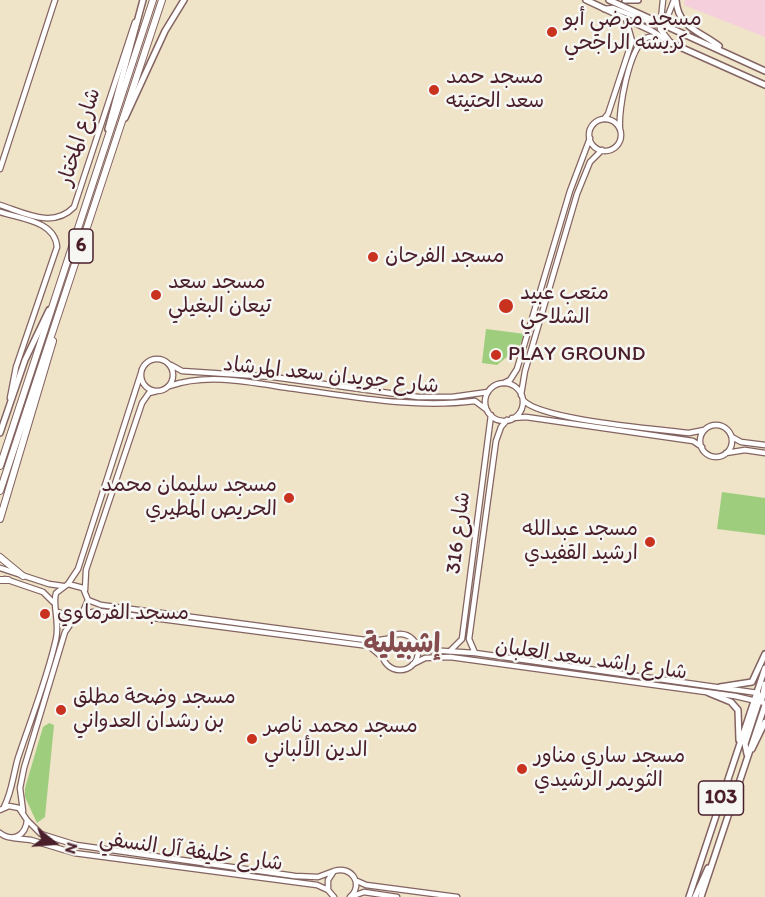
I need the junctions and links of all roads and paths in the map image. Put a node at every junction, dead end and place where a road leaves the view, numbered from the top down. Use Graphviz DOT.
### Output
graph roads {
  1 [pos="55,0"];
  2 [pos="143,0"];
  3 [pos="153,0"];
  4 [pos="162,0"];
  5 [pos="184,0"];
  6 [pos="586,0"];
  7 [pos="609,0"];
  8 [pos="625,0"];
  9 [pos="638,0"];
  10 [pos="663,0"];
  11 [pos="675,0"];
  12 [pos="604,9"];
  13 [pos="626,19"];
  14 [pos="660,23"];
  15 [pos="660,37"];
  16 [pos="632,41"];
  17 [pos="671,43"];
  18 [pos="640,44"];
  19 [pos="724,51"];
  20 [pos="765,71"];
  21 [pos="765,86"];
  22 [pos="604,118"];
  23 [pos="620,129"];
  24 [pos="117,136"];
  25 [pos="590,138"];
  26 [pos="602,150"];
  27 [pos="100,162"];
  28 [pos="0,169"];
  29 [pos="0,205"];
  30 [pos="0,212"];
  31 [pos="51,219"];
  32 [pos="49,228"];
  33 [pos="68,285"];
  34 [pos="57,292"];
  35 [pos="171,365"];
  36 [pos="141,373"];
  37 [pos="504,383"];
  38 [pos="170,386"];
  39 [pos="157,391"];
  40 [pos="488,392"];
  41 [pos="522,397"];
  42 [pos="9,405"];
  43 [pos="489,412"];
  44 [pos="510,419"];
  45 [pos="704,430"];
  46 [pos="0,433"];
  47 [pos="732,437"];
  48 [pos="488,438"];
  49 [pos="496,441"];
  50 [pos="765,445"];
  51 [pos="702,447"];
  52 [pos="726,453"];
  53 [pos="765,453"];
  54 [pos="0,466"];
  55 [pos="0,491"];
  56 [pos="8,494"];
  57 [pos="0,519"];
  58 [pos="0,528"];
  59 [pos="0,557"];
  60 [pos="0,568"];
  61 [pos="23,576"];
  62 [pos="0,579"];
  63 [pos="8,580"];
  64 [pos="66,585"];
  65 [pos="86,593"];
  66 [pos="88,600"];
  67 [pos="54,604"];
  68 [pos="58,612"];
  69 [pos="82,614"];
  70 [pos="75,617"];
  71 [pos="208,618"];
  72 [pos="207,625"];
  73 [pos="264,625"];
  74 [pos="264,632"];
  75 [pos="386,639"];
  76 [pos="462,639"];
  77 [pos="469,639"];
  78 [pos="417,646"];
  79 [pos="451,650"];
  80 [pos="475,653"];
  81 [pos="765,654"];
  82 [pos="382,657"];
  83 [pos="50,661"];
  84 [pos="56,663"];
  85 [pos="413,664"];
  86 [pos="47,668"];
  87 [pos="765,668"];
  88 [pos="54,671"];
  89 [pos="765,684"];
  90 [pos="720,687"];
  91 [pos="709,693"];
  92 [pos="761,694"];
  93 [pos="762,702"];
  94 [pos="765,722"];
  95 [pos="739,746"];
  96 [pos="747,756"];
  97 [pos="2,808"];
  98 [pos="23,811"];
  99 [pos="27,820"];
  100 [pos="0,833"];
  101 [pos="14,838"];
  102 [pos="100,849"];
  103 [pos="99,856"];
  104 [pos="713,861"];
  105 [pos="215,865"];
  106 [pos="334,871"];
  107 [pos="214,872"];
  108 [pos="357,881"];
  109 [pos="328,891"];
  110 [pos="334,897"];
  111 [pos="350,897"];
  112 [pos="397,897"];
  113 [pos="458,897"];
  114 [pos="687,897"];
  115 [pos="695,897"];
  116 [pos="701,897"];
  1 -- 28 [label="street"];
  2 -- 27 [label="main road"];
  2 -- 31 [label="street, شارع المختار"];
  3 -- 27 [label="highway, 6"];
  4 -- 24 [label="highway, 6"];
  5 -- 24 [label="main road"];
  6 -- 12 [label="main road"];
  7 -- 14 [label="main road"];
  8 -- 9 [label="main road"];
  10 -- 14 [label="street"];
  11 -- 14 [label="street"];
  11 -- 19 [label="main road"];
  12 -- 13 [label="main road"];
  12 -- 14 [label="street"];
  13 -- 15 [label="main road"];
  13 -- 16 [label="street"];
  14 -- 17 [label="street"];
  14 -- 19 [label="main road"];
  15 -- 17 [label="main road"];
  15 -- 18 [label="street"];
  16 -- 18 [label="street"];
  16 -- 22 [label="street"];
  17 -- 21 [label="main road"];
  18 -- 23 [label="street"];
  19 -- 20 [label="main road"];
  22 -- 23 [label="street"];
  22 -- 25 [label="street"];
  23 -- 26 [label="street"];
  24 -- 33 [label="highway, 6"];
  25 -- 26 [label="street"];
  25 -- 37 [label="street"];
  26 -- 41 [label="street"];
  27 -- 34 [label="highway, 6"];
  29 -- 31 [label="street"];
  30 -- 32 [label="street"];
  31 -- 32 [label="street"];
  32 -- 42 [label="street"];
  33 -- 55 [label="highway, 6"];
  33 -- 56 [label="highway"];
  34 -- 42 [label="main road"];
  34 -- 54 [label="highway, 6"];
  35 -- 36 [label="street"];
  35 -- 38 [label="street"];
  35 -- 40 [label="street, شارع جويدان سعد المرشاد"];
  36 -- 39 [label="street"];
  36 -- 64 [label="street"];
  37 -- 40 [label="street"];
  37 -- 41 [label="street"];
  38 -- 39 [label="street"];
  38 -- 43 [label="street, شارع جويدان سعد المرشاد"];
  39 -- 65 [label="street"];
  40 -- 43 [label="street"];
  41 -- 44 [label="street"];
  41 -- 45 [label="street"];
  42 -- 46 [label="main road"];
  43 -- 44 [label="street"];
  43 -- 48 [label="street, شارع 316"];
  44 -- 49 [label="street, شارع 316"];
  44 -- 51 [label="street"];
  45 -- 47 [label="street"];
  45 -- 51 [label="street"];
  47 -- 50 [label="street"];
  47 -- 52 [label="street"];
  48 -- 49 [label="street"];
  48 -- 76 [label="street, شارع 316"];
  49 -- 77 [label="street, شارع 316"];
  51 -- 52 [label="street"];
  52 -- 53 [label="street"];
  56 -- 57 [label="highway"];
  56 -- 58 [label="highway"];
  59 -- 61 [label="highway"];
  60 -- 61 [label="street"];
  61 -- 64 [label="street"];
  62 -- 63 [label="highway"];
  63 -- 67 [label="street"];
  64 -- 65 [label="street"];
  64 -- 67 [label="street"];
  65 -- 66 [label="street"];
  66 -- 69 [label="street"];
  66 -- 71 [label="street"];
  67 -- 68 [label="street"];
  68 -- 70 [label="street"];
  68 -- 83 [label="street"];
  69 -- 70 [label="street"];
  69 -- 72 [label="street"];
  70 -- 84 [label="street"];
  71 -- 72 [label="street"];
  71 -- 73 [label="street"];
  72 -- 74 [label="street"];
  73 -- 74 [label="street"];
  73 -- 75 [label="street"];
  74 -- 82 [label="street"];
  75 -- 78 [label="street"];
  75 -- 82 [label="street"];
  76 -- 77 [label="street"];
  76 -- 79 [label="street"];
  77 -- 80 [label="street"];
  78 -- 79 [label="street, شارع راشد سعد العلبان"];
  78 -- 85 [label="street"];
  79 -- 80 [label="street, شارع راشد سعد العلبان"];
  80 -- 90 [label="street, شارع راشد سعد العلبان"];
  81 -- 90 [label="main road"];
  82 -- 85 [label="street"];
  83 -- 84 [label="street"];
  83 -- 86 [label="street"];
  84 -- 88 [label="street"];
  85 -- 91 [label="street, شارع راشد سعد العلبان"];
  86 -- 88 [label="street"];
  86 -- 97 [label="street"];
  87 -- 92 [label="main road, 103"];
  88 -- 98 [label="street"];
  89 -- 92 [label="main road"];
  90 -- 92 [label="street, شارع راشد سعد العلبان"];
  91 -- 93 [label="street, شارع راشد سعد العلبان"];
  91 -- 95 [label="main road"];
  92 -- 93 [label="main road, 103"];
  92 -- 93 [label="main road"];
  93 -- 95 [label="main road, 103"];
  93 -- 96 [label="main road, 103"];
  94 -- 96 [label="main road"];
  95 -- 114 [label="main road, 103"];
  96 -- 104 [label="main road, 103"];
  97 -- 98 [label="street"];
  98 -- 99 [label="street"];
  99 -- 101 [label="street"];
  99 -- 102 [label="street, شارع خليفة آل النسفي"];
  100 -- 101 [label="street, شارع خليفة آل النسفي"];
  101 -- 103 [label="street, شارع خليفة آل النسفي"];
  102 -- 103 [label="street"];
  102 -- 105 [label="street, شارع خليفة آل النسفي"];
  103 -- 107 [label="street, شارع خليفة آل النسفي"];
  104 -- 115 [label="main road"];
  104 -- 116 [label="main road, 103"];
  105 -- 106 [label="street, شارع خليفة آل النسفي"];
  105 -- 107 [label="street"];
  106 -- 108 [label="street"];
  106 -- 109 [label="street"];
  107 -- 109 [label="street, شارع خليفة آل النسفي"];
  108 -- 111 [label="street"];
  108 -- 113 [label="street"];
  109 -- 110 [label="street"];
  111 -- 112 [label="street"];
}
